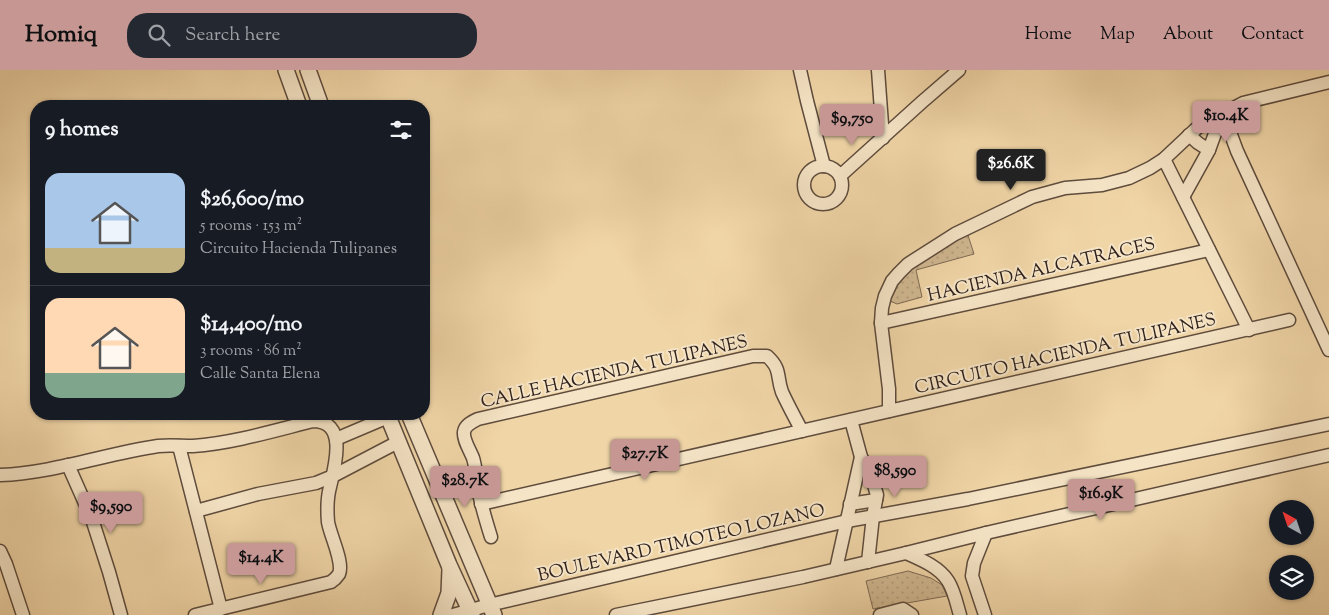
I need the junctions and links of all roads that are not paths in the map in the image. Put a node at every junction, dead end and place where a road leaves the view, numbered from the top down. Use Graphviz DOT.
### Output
graph roads {
  1 [pos="286,70"];
  2 [pos="308,70"];
  3 [pos="800,70"];
  4 [pos="878,70"];
  5 [pos="957,71"];
  6 [pos="1329,82"];
  7 [pos="297,100"];
  8 [pos="318,100"];
  9 [pos="1225,114"];
  10 [pos="1189,135"];
  11 [pos="883,138"];
  12 [pos="1208,150"];
  13 [pos="1164,159"];
  14 [pos="824,166"];
  15 [pos="840,176"];
  16 [pos="1183,197"];
  17 [pos="1210,250"];
  18 [pos="1289,320"];
  19 [pos="881,323"];
  20 [pos="1249,330"];
  21 [pos="1329,350"];
  22 [pos="889,411"];
  23 [pos="377,420"];
  24 [pos="390,420"];
  25 [pos="410,420"];
  26 [pos="411,420"];
  27 [pos="850,420"];
  28 [pos="1329,424"];
  29 [pos="802,431"];
  30 [pos="336,439"];
  31 [pos="398,442"];
  32 [pos="179,446"];
  33 [pos="1329,455"];
  34 [pos="861,457"];
  35 [pos="68,465"];
  36 [pos="0,475"];
  37 [pos="333,476"];
  38 [pos="876,500"];
  39 [pos="481,504"];
  40 [pos="850,504"];
  41 [pos="196,511"];
  42 [pos="873,516"];
  43 [pos="847,521"];
  44 [pos="986,533"];
  45 [pos="491,537"];
  46 [pos="0,551"];
  47 [pos="906,554"];
  48 [pos="868,562"];
  49 [pos="450,565"];
  50 [pos="836,569"];
  51 [pos="221,609"];
  52 [pos="492,610"];
  53 [pos="471,613"];
  54 [pos="23,615"];
  55 [pos="121,615"];
  56 [pos="195,615"];
  57 [pos="441,615"];
  58 [pos="453,615"];
  59 [pos="616,615"];
  60 [pos="880,615"];
  61 [pos="912,615"];
  62 [pos="960,615"];
  63 [pos="984,615"];
  1 -- 7 [label="street"];
  2 -- 8 [label="street"];
  3 -- 14 [label="street"];
  4 -- 11 [label="street"];
  5 -- 11 [label="street"];
  6 -- 9 [label="street"];
  9 -- 10 [label="street"];
  9 -- 12 [label="street"];
  9 -- 21 [label="street"];
  10 -- 12 [label="street"];
  10 -- 13 [label="street"];
  11 -- 15 [label="street"];
  12 -- 16 [label="street"];
  13 -- 16 [label="street, CIRCUITO HACIENDA TULIPANES"];
  13 -- 19 [label="street, CIRCUITO HACIENDA TULIPANES"];
  14 -- 15 [label="street"];
  14 -- 15 [label="street"];
  16 -- 17 [label="street, CIRCUITO HACIENDA TULIPANES"];
  17 -- 19 [label="street, HACIENDA ALCATRACES"];
  17 -- 20 [label="street, CIRCUITO HACIENDA TULIPANES"];
  18 -- 20 [label="street, CIRCUITO HACIENDA TULIPANES"];
  19 -- 22 [label="street, CIRCUITO HACIENDA TULIPANES"];
  20 -- 22 [label="street, CIRCUITO HACIENDA TULIPANES"];
  22 -- 27 [label="street, CIRCUITO HACIENDA TULIPANES"];
  23 -- 30 [label="street"];
  24 -- 31 [label="street"];
  25 -- 31 [label="street"];
  26 -- 52 [label="street"];
  27 -- 29 [label="street"];
  27 -- 34 [label="street"];
  28 -- 42 [label="street, BOULEVARD TIMOTEO LOZANO"];
  29 -- 39 [label="street"];
  29 -- 39 [label="street, CALLE HACIENDA TULIPANES"];
  30 -- 32 [label="street"];
  30 -- 37 [label="street"];
  31 -- 37 [label="street"];
  31 -- 49 [label="street"];
  32 -- 35 [label="street"];
  32 -- 41 [label="street"];
  33 -- 44 [label="street"];
  34 -- 38 [label="street"];
  34 -- 40 [label="street"];
  35 -- 36 [label="street"];
  35 -- 55 [label="street"];
  37 -- 41 [label="street"];
  37 -- 51 [label="street"];
  38 -- 40 [label="street"];
  38 -- 42 [label="street"];
  39 -- 45 [label="street, CALLE HACIENDA TULIPANES"];
  40 -- 43 [label="street"];
  41 -- 51 [label="street"];
  42 -- 43 [label="street, BOULEVARD TIMOTEO LOZANO"];
  42 -- 48 [label="street"];
  43 -- 50 [label="street"];
  43 -- 52 [label="street, BOULEVARD TIMOTEO LOZANO"];
  44 -- 47 [label="street"];
  44 -- 63 [label="street"];
  46 -- 54 [label="street"];
  47 -- 48 [label="street"];
  47 -- 62 [label="street"];
  48 -- 50 [label="street"];
  49 -- 53 [label="street"];
  49 -- 57 [label="street"];
  50 -- 59 [label="street"];
  51 -- 56 [label="street"];
  52 -- 53 [label="street, BOULEVARD TIMOTEO LOZANO"];
  53 -- 58 [label="street, BOULEVARD TIMOTEO LOZANO"];
  60 -- 61 [label="street"];
}
